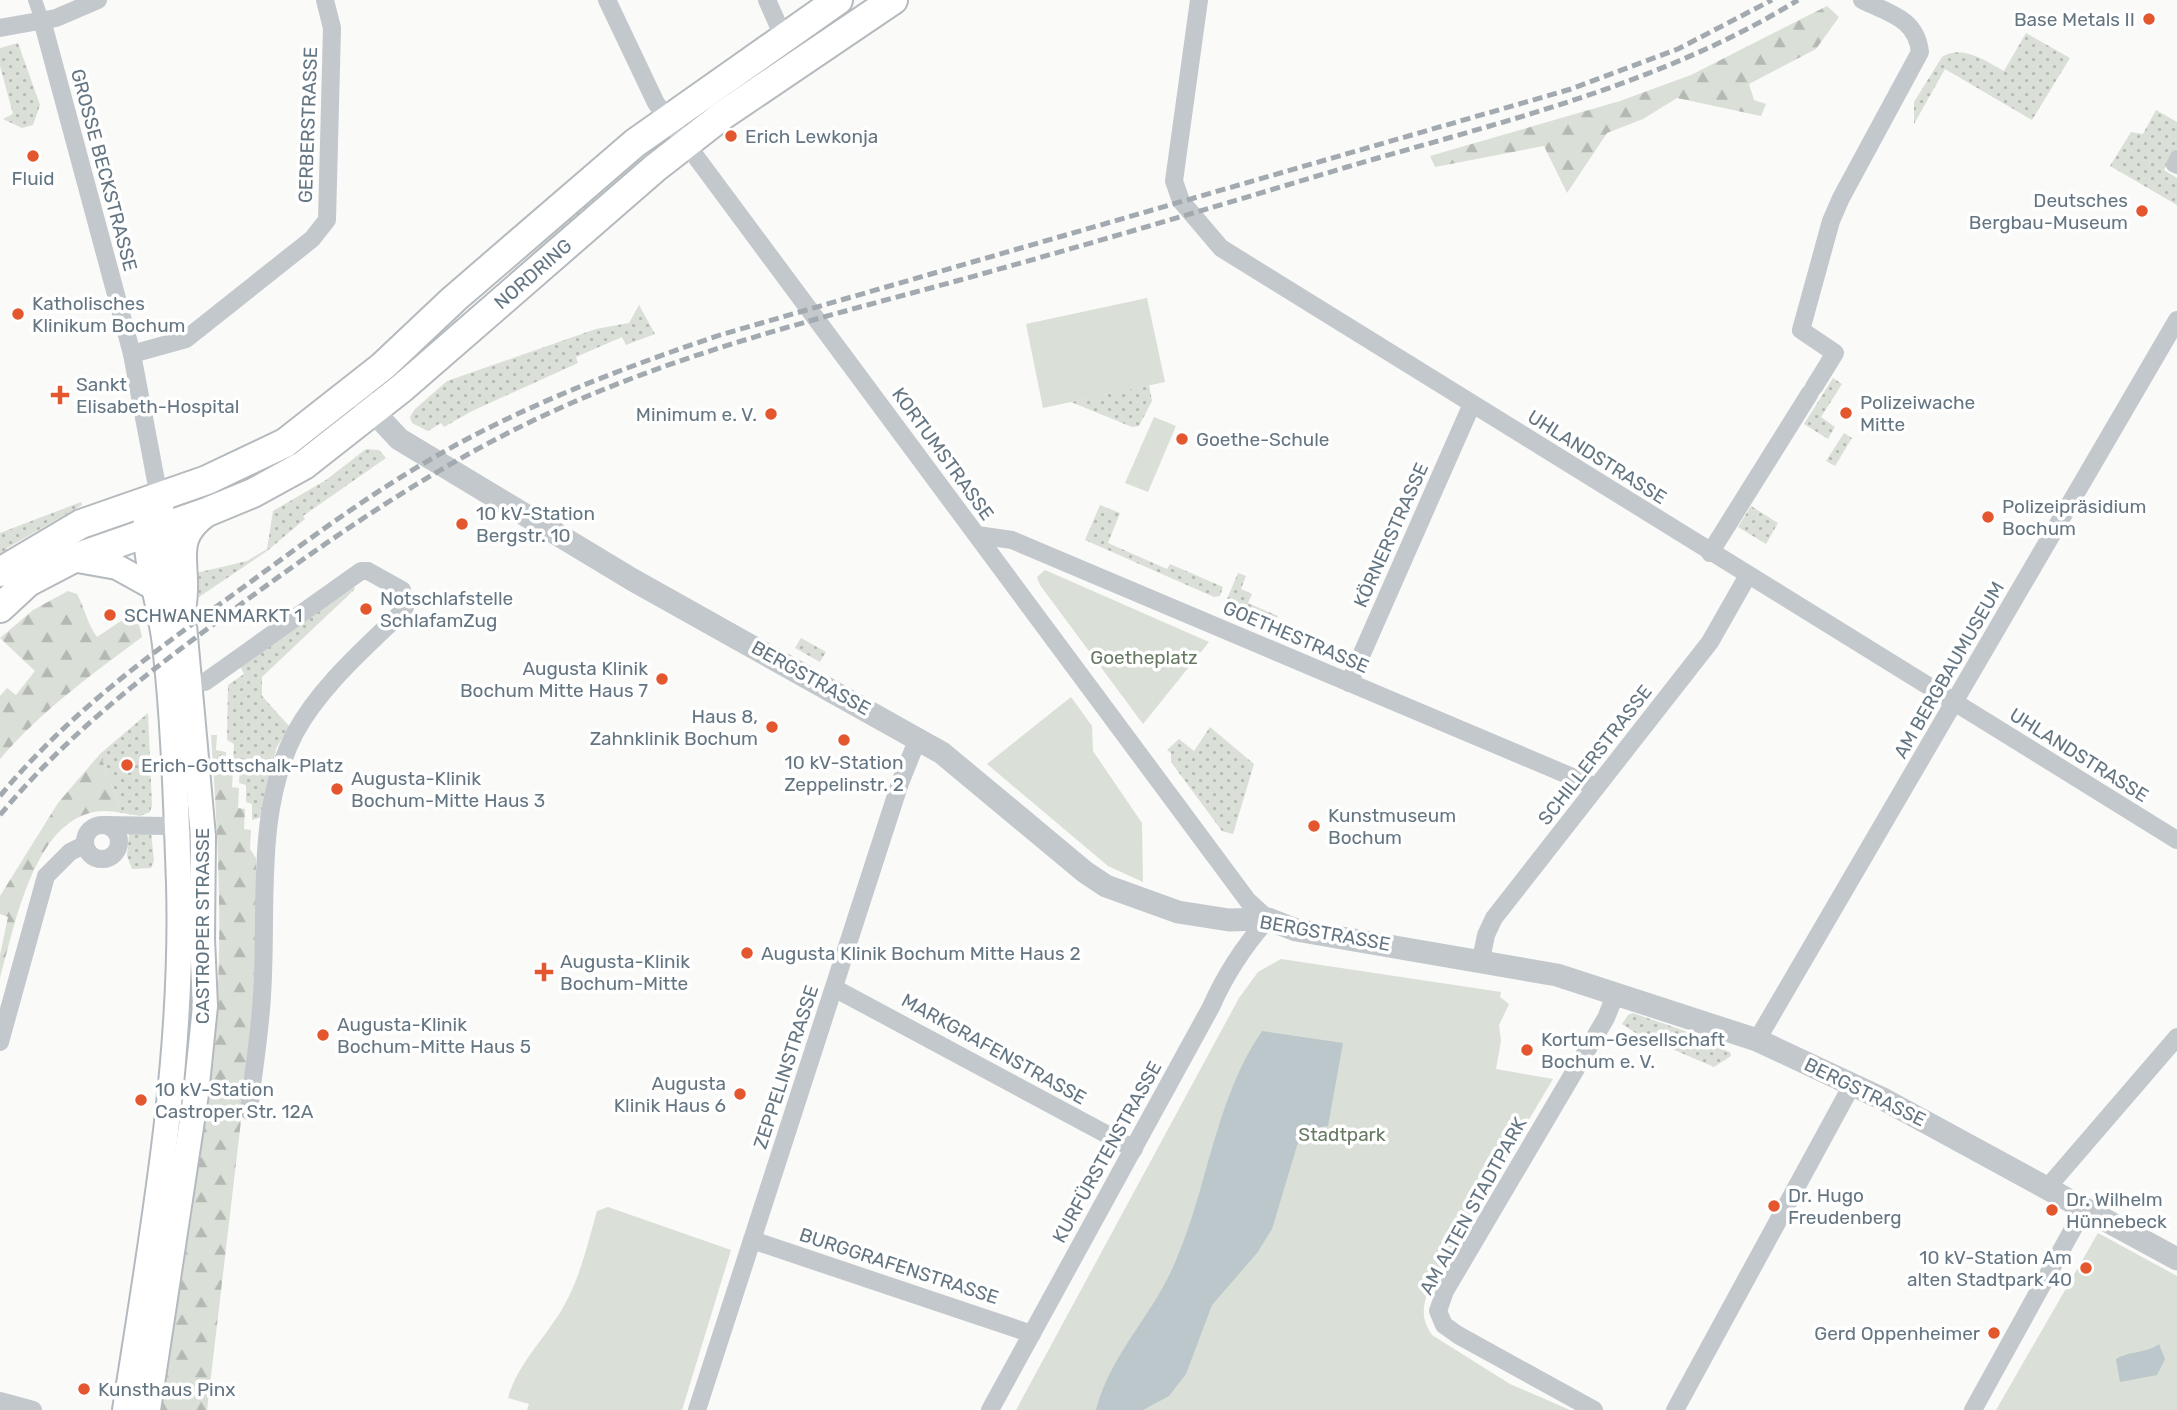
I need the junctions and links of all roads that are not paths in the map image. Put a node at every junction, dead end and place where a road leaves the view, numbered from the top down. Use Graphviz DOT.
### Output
graph roads {
  1 [pos="35,0"];
  2 [pos="98,0"];
  3 [pos="325,0"];
  4 [pos="607,0"];
  5 [pos="767,0"];
  6 [pos="838,0"];
  7 [pos="893,0"];
  8 [pos="1199,0"];
  9 [pos="1862,0"];
  10 [pos="42,20"];
  11 [pos="0,28"];
  12 [pos="783,36"];
  13 [pos="668,120"];
  14 [pos="687,144"];
  15 [pos="2177,158"];
  16 [pos="2177,167"];
  17 [pos="2177,320"];
  18 [pos="132,354"];
  19 [pos="355,390"];
  20 [pos="1472,404"];
  21 [pos="372,413"];
  22 [pos="154,491"];
  23 [pos="208,512"];
  24 [pos="154,530"];
  25 [pos="977,535"];
  26 [pos="1710,553"];
  27 [pos="72,559"];
  28 [pos="0,572"];
  29 [pos="1747,577"];
  30 [pos="153,587"];
  31 [pos="182,603"];
  32 [pos="0,608"];
  33 [pos="205,682"];
  34 [pos="1349,683"];
  35 [pos="1955,703"];
  36 [pos="918,738"];
  37 [pos="1596,787"];
  38 [pos="105,825"];
  39 [pos="175,830"];
  40 [pos="2177,840"];
  41 [pos="84,845"];
  42 [pos="201,888"];
  43 [pos="1268,919"];
  44 [pos="1481,960"];
  45 [pos="834,988"];
  46 [pos="1616,993"];
  47 [pos="2177,1037"];
  48 [pos="1757,1040"];
  49 [pos="0,1042"];
  50 [pos="1852,1085"];
  51 [pos="249,1111"];
  52 [pos="1134,1149"];
  53 [pos="2048,1188"];
  54 [pos="2084,1209"];
  55 [pos="752,1240"];
  56 [pos="2177,1259"];
  57 [pos="1032,1334"];
  58 [pos="0,1401"];
  59 [pos="33,1410"];
  60 [pos="125,1410"];
  61 [pos="148,1410"];
  62 [pos="697,1410"];
  63 [pos="990,1410"];
  64 [pos="1594,1410"];
  65 [pos="1675,1410"];
  66 [pos="1973,1410"];
  1 -- 10 [label="street, GROSSE BECKSTRASSE"];
  2 -- 10 [label="street"];
  3 -- 18 [label="street, GERBERSTRASSE"];
  4 -- 13 [label="street, KORTUMSTRASSE"];
  5 -- 12 [label="street"];
  6 -- 12 [label="main road, NORDRING"];
  7 -- 14 [label="main road, NORDRING"];
  8 -- 20 [label="street, UHLANDSTRASSE"];
  9 -- 26 [label="street"];
  10 -- 11 [label="street"];
  10 -- 18 [label="street, GROSSE BECKSTRASSE"];
  12 -- 13 [label="main road, NORDRING"];
  13 -- 14 [label="street, KORTUMSTRASSE"];
  13 -- 19 [label="main road, NORDRING"];
  14 -- 21 [label="main road, NORDRING"];
  14 -- 25 [label="street, KORTUMSTRASSE"];
  15 -- 16 [label="street"];
  17 -- 35 [label="street, AM BERGBAUMUSEUM"];
  18 -- 22 [label="street, GROSSE BECKSTRASSE"];
  19 -- 21 [label="street, BERGSTRASSE"];
  19 -- 22 [label="main road, NORDRING"];
  20 -- 26 [label="street, UHLANDSTRASSE"];
  20 -- 34 [label="street, KÖRNERSTRASSE"];
  21 -- 23 [label="main road, NORDRING"];
  21 -- 36 [label="street, BERGSTRASSE"];
  22 -- 24 [label="main road"];
  22 -- 28 [label="main road, NORDRING"];
  23 -- 24 [label="main road, NORDRING"];
  23 -- 31 [label="main road"];
  24 -- 27 [label="main road, NORDRING"];
  24 -- 30 [label="main road, CASTROPER STRASSE"];
  24 -- 31 [label="main road, CASTROPER STRASSE"];
  25 -- 34 [label="street, GOETHESTRASSE"];
  25 -- 43 [label="street, KORTUMSTRASSE"];
  26 -- 29 [label="street, UHLANDSTRASSE"];
  27 -- 30 [label="main road"];
  27 -- 32 [label="main road, NORDRING"];
  29 -- 35 [label="street, UHLANDSTRASSE"];
  29 -- 37 [label="street, SCHILLERSTRASSE"];
  30 -- 39 [label="main road, CASTROPER STRASSE"];
  31 -- 42 [label="main road, CASTROPER STRASSE"];
  33 -- 51 [label="street"];
  34 -- 37 [label="street, GOETHESTRASSE"];
  35 -- 40 [label="street, UHLANDSTRASSE"];
  35 -- 48 [label="street, AM BERGBAUMUSEUM"];
  36 -- 43 [label="street, BERGSTRASSE"];
  36 -- 45 [label="street, ZEPPELINSTRASSE"];
  37 -- 44 [label="street, SCHILLERSTRASSE"];
  38 -- 39 [label="street"];
  38 -- 41 [label="street"];
  38 -- 41 [label="street"];
  39 -- 42 [label="street"];
  39 -- 60 [label="main road, CASTROPER STRASSE"];
  41 -- 49 [label="street"];
  42 -- 61 [label="main road, CASTROPER STRASSE"];
  43 -- 44 [label="street, BERGSTRASSE"];
  43 -- 52 [label="street, KURFÜRSTENSTRASSE"];
  44 -- 46 [label="street, BERGSTRASSE"];
  45 -- 52 [label="street, MARKGRAFENSTRASSE"];
  45 -- 55 [label="street, ZEPPELINSTRASSE"];
  46 -- 48 [label="street, BERGSTRASSE"];
  46 -- 64 [label="street, AM ALTEN STADTPARK"];
  47 -- 53 [label="street"];
  48 -- 50 [label="street, BERGSTRASSE"];
  50 -- 53 [label="street, BERGSTRASSE"];
  50 -- 65 [label="street"];
  52 -- 57 [label="street, KURFÜRSTENSTRASSE"];
  53 -- 54 [label="street, BERGSTRASSE"];
  54 -- 56 [label="street, BERGSTRASSE"];
  54 -- 66 [label="street"];
  55 -- 57 [label="street, BURGGRAFENSTRASSE"];
  55 -- 62 [label="street, ZEPPELINSTRASSE"];
  57 -- 63 [label="street, KURFÜRSTENSTRASSE"];
  58 -- 59 [label="street"];
}
